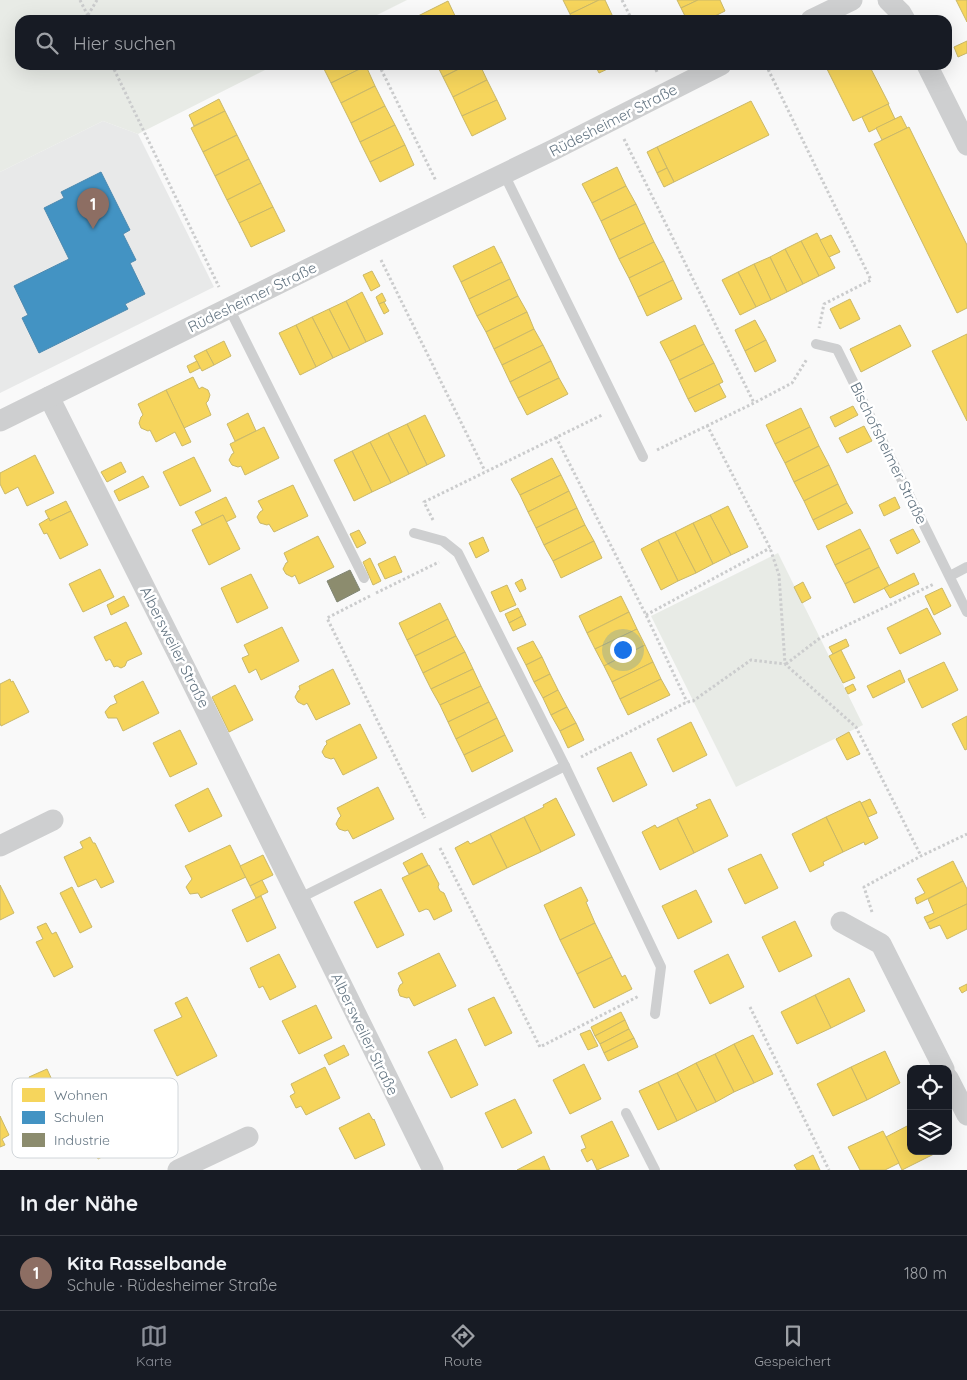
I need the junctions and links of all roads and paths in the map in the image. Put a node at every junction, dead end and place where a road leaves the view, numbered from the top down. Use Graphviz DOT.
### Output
graph roads {
  1 [pos="80,0"];
  2 [pos="97,0"];
  3 [pos="622,0"];
  4 [pos="852,0"];
  5 [pos="888,0"];
  6 [pos="88,15"];
  7 [pos="630,15"];
  8 [pos="821,15"];
  9 [pos="903,15"];
  10 [pos="114,70"];
  11 [pos="382,70"];
  12 [pos="656,70"];
  13 [pos="712,70"];
  14 [pos="768,70"];
  15 [pos="930,70"];
  16 [pos="658,73"];
  17 [pos="614,120"];
  18 [pos="967,145"];
  19 [pos="504,174"];
  20 [pos="437,181"];
  21 [pos="371,238"];
  22 [pos="230,308"];
  23 [pos="816,344"];
  24 [pos="49,397"];
  25 [pos="754,403"];
  26 [pos="618,407"];
  27 [pos="0,421"];
  28 [pos="707,425"];
  29 [pos="556,437"];
  30 [pos="644,457"];
  31 [pos="485,471"];
  32 [pos="414,533"];
  33 [pos="443,541"];
  34 [pos="770,548"];
  35 [pos="458,553"];
  36 [pos="967,567"];
  37 [pos="950,576"];
  38 [pos="364,578"];
  39 [pos="967,612"];
  40 [pos="646,615"];
  41 [pos="785,664"];
  42 [pos="687,702"];
  43 [pos="565,766"];
  44 [pos="53,820"];
  45 [pos="432,832"];
  46 [pos="967,834"];
  47 [pos="0,846"];
  48 [pos="921,856"];
  49 [pos="298,899"];
  50 [pos="841,922"];
  51 [pos="881,944"];
  52 [pos="658,995"];
  53 [pos="750,1007"];
  54 [pos="655,1014"];
  55 [pos="942,1065"];
  56 [pos="952,1086"];
  57 [pos="626,1113"];
  58 [pos="967,1115"];
  59 [pos="248,1137"];
  60 [pos="178,1170"];
  61 [pos="433,1170"];
  62 [pos="655,1170"];
  63 [pos="829,1170"];
  1 -- 6 [label="path"];
  2 -- 6 [label="path"];
  3 -- 7 [label="path"];
  4 -- 8 [label="street"];
  5 -- 9 [label="street"];
  10 -- 22 [label="path"];
  11 -- 20 [label="path"];
  12 -- 16 [label="path"];
  13 -- 17 [label="street, Rüdesheimer Straße"];
  14 -- 23 [label="path"];
  15 -- 18 [label="street"];
  17 -- 19 [label="street, Rüdesheimer Straße"];
  17 -- 25 [label="path"];
  19 -- 21 [label="street, Rüdesheimer Straße"];
  19 -- 26 [label="lane"];
  21 -- 22 [label="street, Rüdesheimer Straße"];
  21 -- 31 [label="path"];
  22 -- 24 [label="street, Rüdesheimer Straße"];
  22 -- 38 [label="lane"];
  23 -- 25 [label="path"];
  23 -- 37 [label="lane, Bischofsheimer Straße"];
  24 -- 27 [label="street, Rüdesheimer Straße"];
  24 -- 49 [label="street, Albersweiler Straße"];
  25 -- 28 [label="path"];
  26 -- 29 [label="path"];
  26 -- 30 [label="lane"];
  28 -- 30 [label="path"];
  28 -- 34 [label="path"];
  29 -- 31 [label="path"];
  29 -- 40 [label="path"];
  31 -- 33 [label="path"];
  32 -- 33 [label="lane"];
  33 -- 35 [label="lane"];
  34 -- 40 [label="path"];
  34 -- 41 [label="path"];
  35 -- 43 [label="lane"];
  35 -- 45 [label="path"];
  36 -- 37 [label="lane"];
  37 -- 39 [label="lane, Bischofsheimer Straße"];
  37 -- 41 [label="path"];
  40 -- 42 [label="path"];
  41 -- 42 [label="path"];
  41 -- 48 [label="path"];
  42 -- 43 [label="path"];
  43 -- 45 [label="lane"];
  43 -- 52 [label="lane"];
  44 -- 47 [label="street"];
  45 -- 49 [label="lane"];
  45 -- 52 [label="path"];
  46 -- 48 [label="path"];
  48 -- 51 [label="path"];
  49 -- 61 [label="street, Albersweiler Straße"];
  50 -- 51 [label="street"];
  51 -- 55 [label="street"];
  52 -- 54 [label="lane"];
  53 -- 63 [label="path"];
  56 -- 58 [label="street"];
  57 -- 62 [label="lane"];
  59 -- 60 [label="street"];
}
